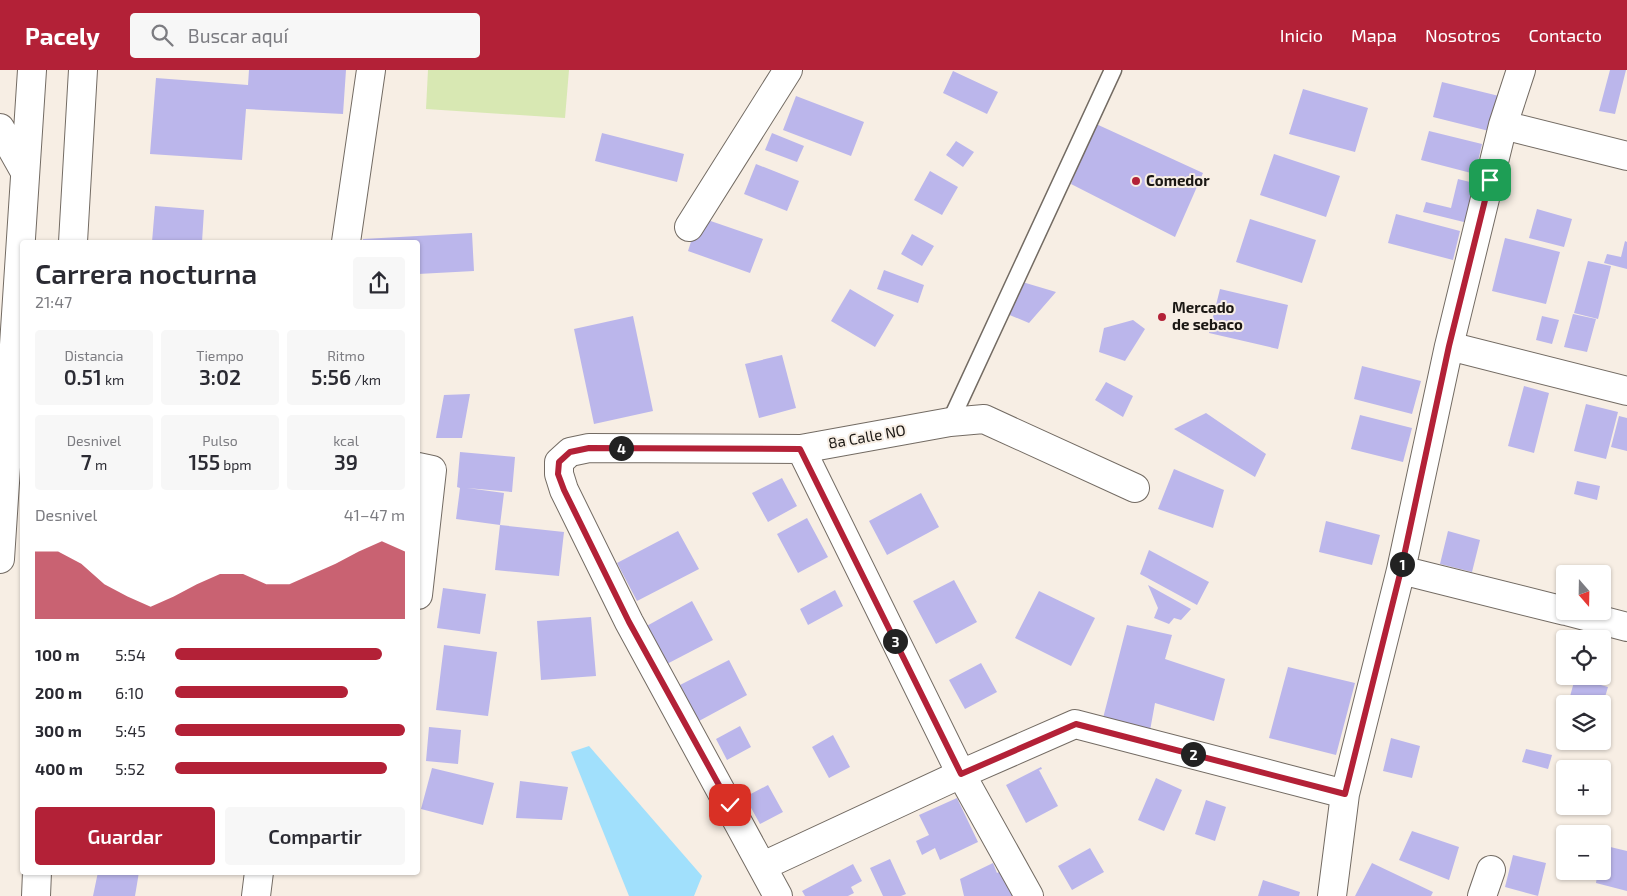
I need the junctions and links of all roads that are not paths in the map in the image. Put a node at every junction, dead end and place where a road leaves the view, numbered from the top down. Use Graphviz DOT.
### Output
graph roads {
  1 [pos="32,70"];
  2 [pos="83,70"];
  3 [pos="371,70"];
  4 [pos="788,70"];
  5 [pos="1113,70"];
  6 [pos="1521,70"];
  7 [pos="1503,125"];
  8 [pos="0,128"];
  9 [pos="1627,156"];
  10 [pos="25,172"];
  11 [pos="688,227"];
  12 [pos="21,240"];
  13 [pos="73,240"];
  14 [pos="346,240"];
  15 [pos="20,255"];
  16 [pos="1449,346"];
  17 [pos="1627,391"];
  18 [pos="10,420"];
  19 [pos="950,422"];
  20 [pos="800,449"];
  21 [pos="420,467"];
  22 [pos="1135,488"];
  23 [pos="0,559"];
  24 [pos="1401,570"];
  25 [pos="420,577"];
  26 [pos="1556,609"];
  27 [pos="1600,620"];
  28 [pos="1627,627"];
  29 [pos="961,774"];
  30 [pos="1345,794"];
  31 [pos="763,866"];
  32 [pos="1491,870"];
  33 [pos="37,875"];
  34 [pos="259,875"];
  35 [pos="1334,895"];
  36 [pos="36,896"];
  37 [pos="256,896"];
  38 [pos="778,896"];
  39 [pos="1029,896"];
  40 [pos="1482,896"];
  1 -- 10 [label="street"];
  2 -- 13 [label="street"];
  3 -- 14 [label="street"];
  4 -- 11 [label="street"];
  5 -- 19 [label="lane"];
  6 -- 7 [label="street"];
  7 -- 9 [label="street"];
  7 -- 16 [label="street"];
  8 -- 10 [label="street"];
  10 -- 12 [label="street"];
  15 -- 18 [label="street"];
  16 -- 17 [label="street"];
  16 -- 24 [label="street"];
  18 -- 23 [label="street"];
  19 -- 20 [label="street, 8a Calle NO"];
  19 -- 22 [label="street, 8a Calle NO"];
  20 -- 29 [label="street"];
  20 -- 31 [label="street, 8a Calle NO"];
  21 -- 25 [label="street"];
  24 -- 26 [label="street"];
  24 -- 30 [label="street"];
  27 -- 28 [label="street"];
  29 -- 30 [label="street"];
  29 -- 31 [label="street"];
  29 -- 39 [label="street"];
  30 -- 35 [label="street"];
  31 -- 38 [label="street"];
  32 -- 40 [label="street"];
  33 -- 36 [label="street"];
  34 -- 37 [label="street"];
}
